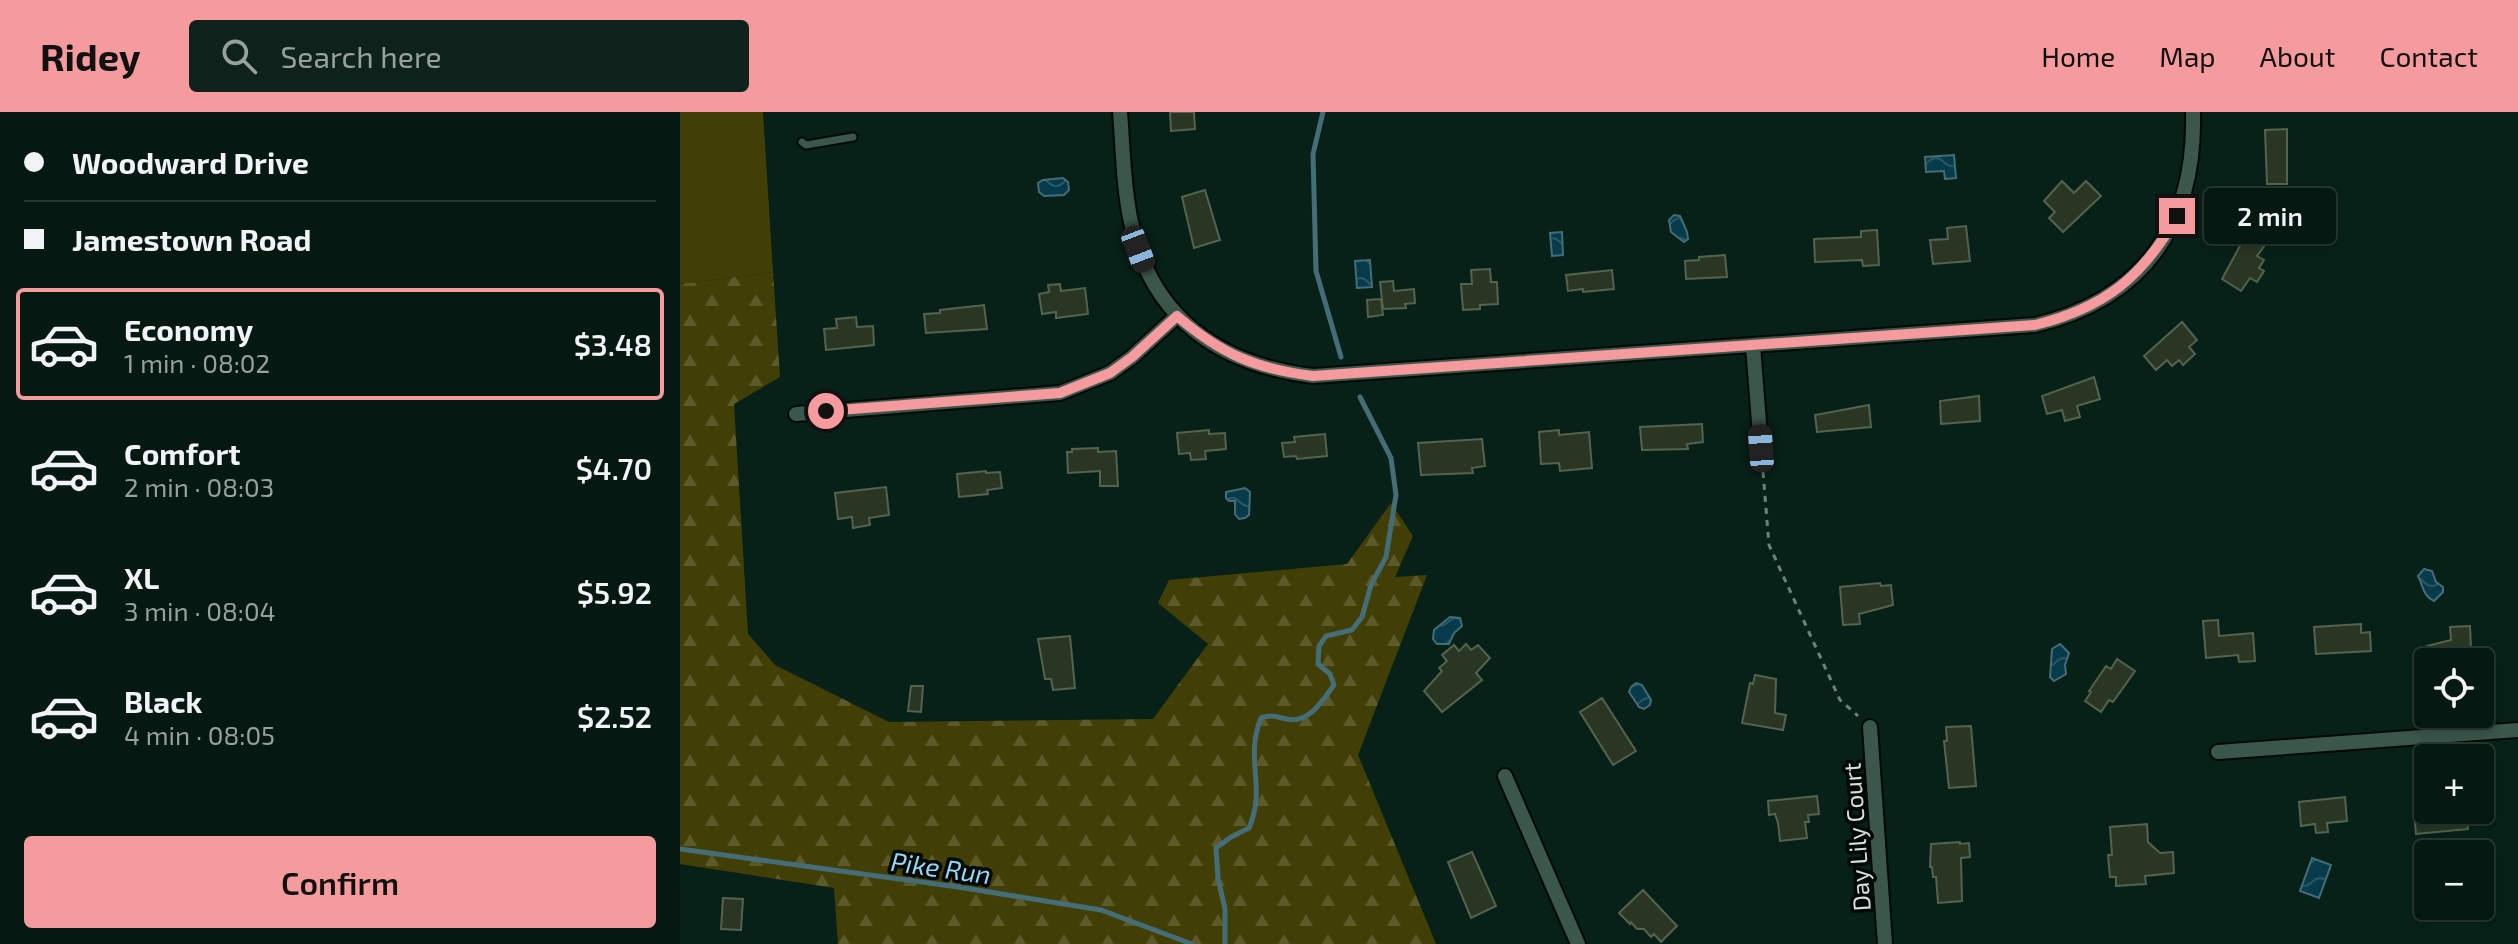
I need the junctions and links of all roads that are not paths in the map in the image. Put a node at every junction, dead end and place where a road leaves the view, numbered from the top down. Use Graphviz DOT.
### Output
graph roads {
  1 [pos="1120,112"];
  2 [pos="2193,112"];
  3 [pos="853,137"];
  4 [pos="802,142"];
  5 [pos="1177,316"];
  6 [pos="1753,346"];
  7 [pos="796,414"];
  8 [pos="1761,448"];
  9 [pos="1870,727"];
  10 [pos="2518,730"];
  11 [pos="2218,752"];
  12 [pos="1505,776"];
  13 [pos="1578,944"];
  14 [pos="1885,944"];
  1 -- 5 [label="street"];
  2 -- 6 [label="street"];
  3 -- 4 [label="lane"];
  5 -- 6 [label="street"];
  5 -- 7 [label="street"];
  6 -- 8 [label="street"];
  9 -- 14 [label="street, Day Lily Court"];
  10 -- 11 [label="street"];
  12 -- 13 [label="street"];
}
